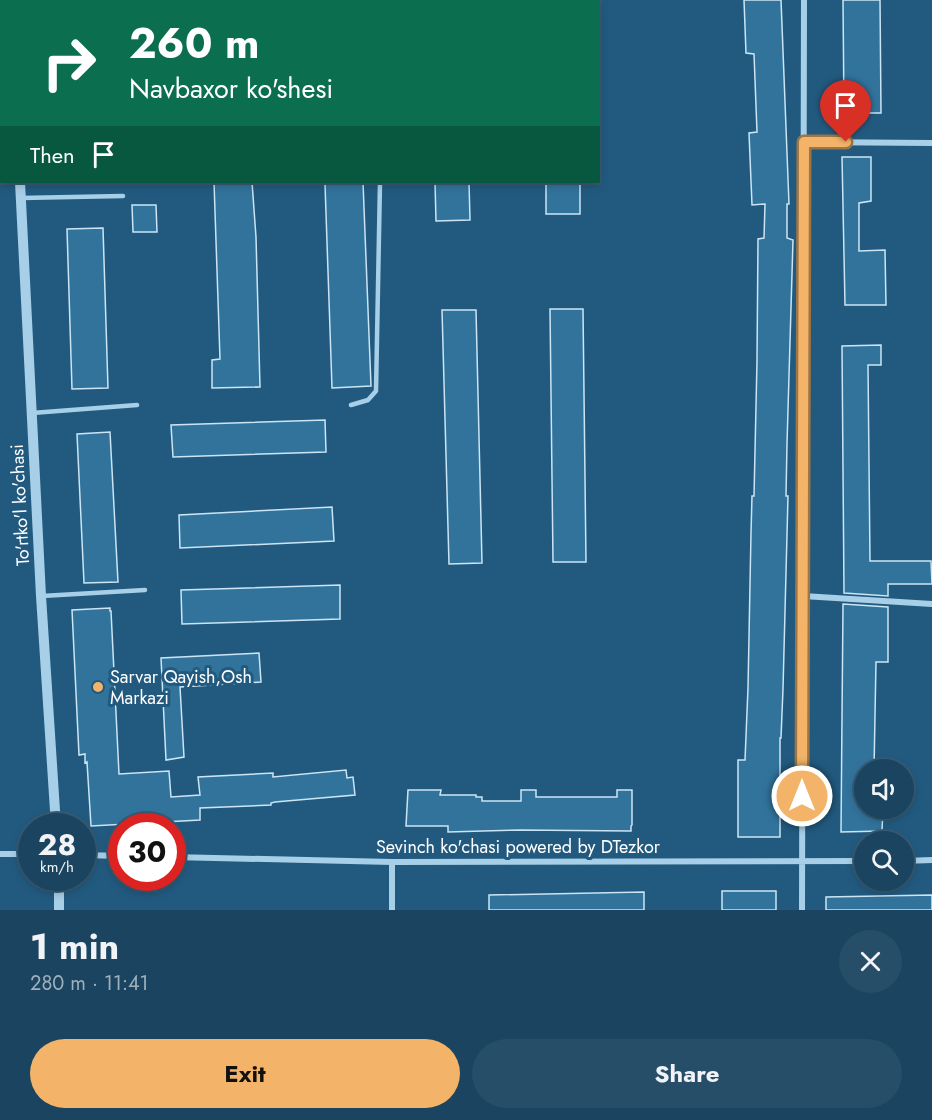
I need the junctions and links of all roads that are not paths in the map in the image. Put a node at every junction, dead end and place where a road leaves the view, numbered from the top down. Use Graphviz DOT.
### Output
graph roads {
  1 [pos="804,0"];
  2 [pos="804,142"];
  3 [pos="932,143"];
  4 [pos="20,183"];
  5 [pos="380,183"];
  6 [pos="123,196"];
  7 [pos="21,198"];
  8 [pos="137,405"];
  9 [pos="351,405"];
  10 [pos="32,413"];
  11 [pos="145,590"];
  12 [pos="41,596"];
  13 [pos="803,596"];
  14 [pos="932,604"];
  15 [pos="55,813"];
  16 [pos="0,854"];
  17 [pos="18,854"];
  18 [pos="186,857"];
  19 [pos="932,860"];
  20 [pos="854,861"];
  21 [pos="914,861"];
  22 [pos="392,862"];
  23 [pos="802,862"];
  24 [pos="58,891"];
  25 [pos="59,910"];
  26 [pos="392,910"];
  27 [pos="802,910"];
  1 -- 2 [label="street"];
  2 -- 3 [label="street"];
  2 -- 13 [label="street"];
  4 -- 7 [label="street, To'rtko'l ko'chasi"];
  5 -- 9 [label="lane"];
  6 -- 7 [label="lane"];
  7 -- 10 [label="street, To'rtko'l ko'chasi"];
  8 -- 10 [label="lane"];
  10 -- 12 [label="street, To'rtko'l ko'chasi"];
  11 -- 12 [label="lane"];
  12 -- 15 [label="street, To'rtko'l ko'chasi"];
  13 -- 14 [label="street"];
  13 -- 23 [label="street"];
  16 -- 17 [label="street"];
  18 -- 22 [label="street, Sevinch ko'chasi powered by DTezkor"];
  19 -- 21 [label="street"];
  20 -- 23 [label="street, Sevinch ko'chasi powered by DTezkor"];
  22 -- 23 [label="street, Sevinch ko'chasi powered by DTezkor"];
  22 -- 26 [label="street"];
  23 -- 27 [label="street"];
  24 -- 25 [label="street"];
}
